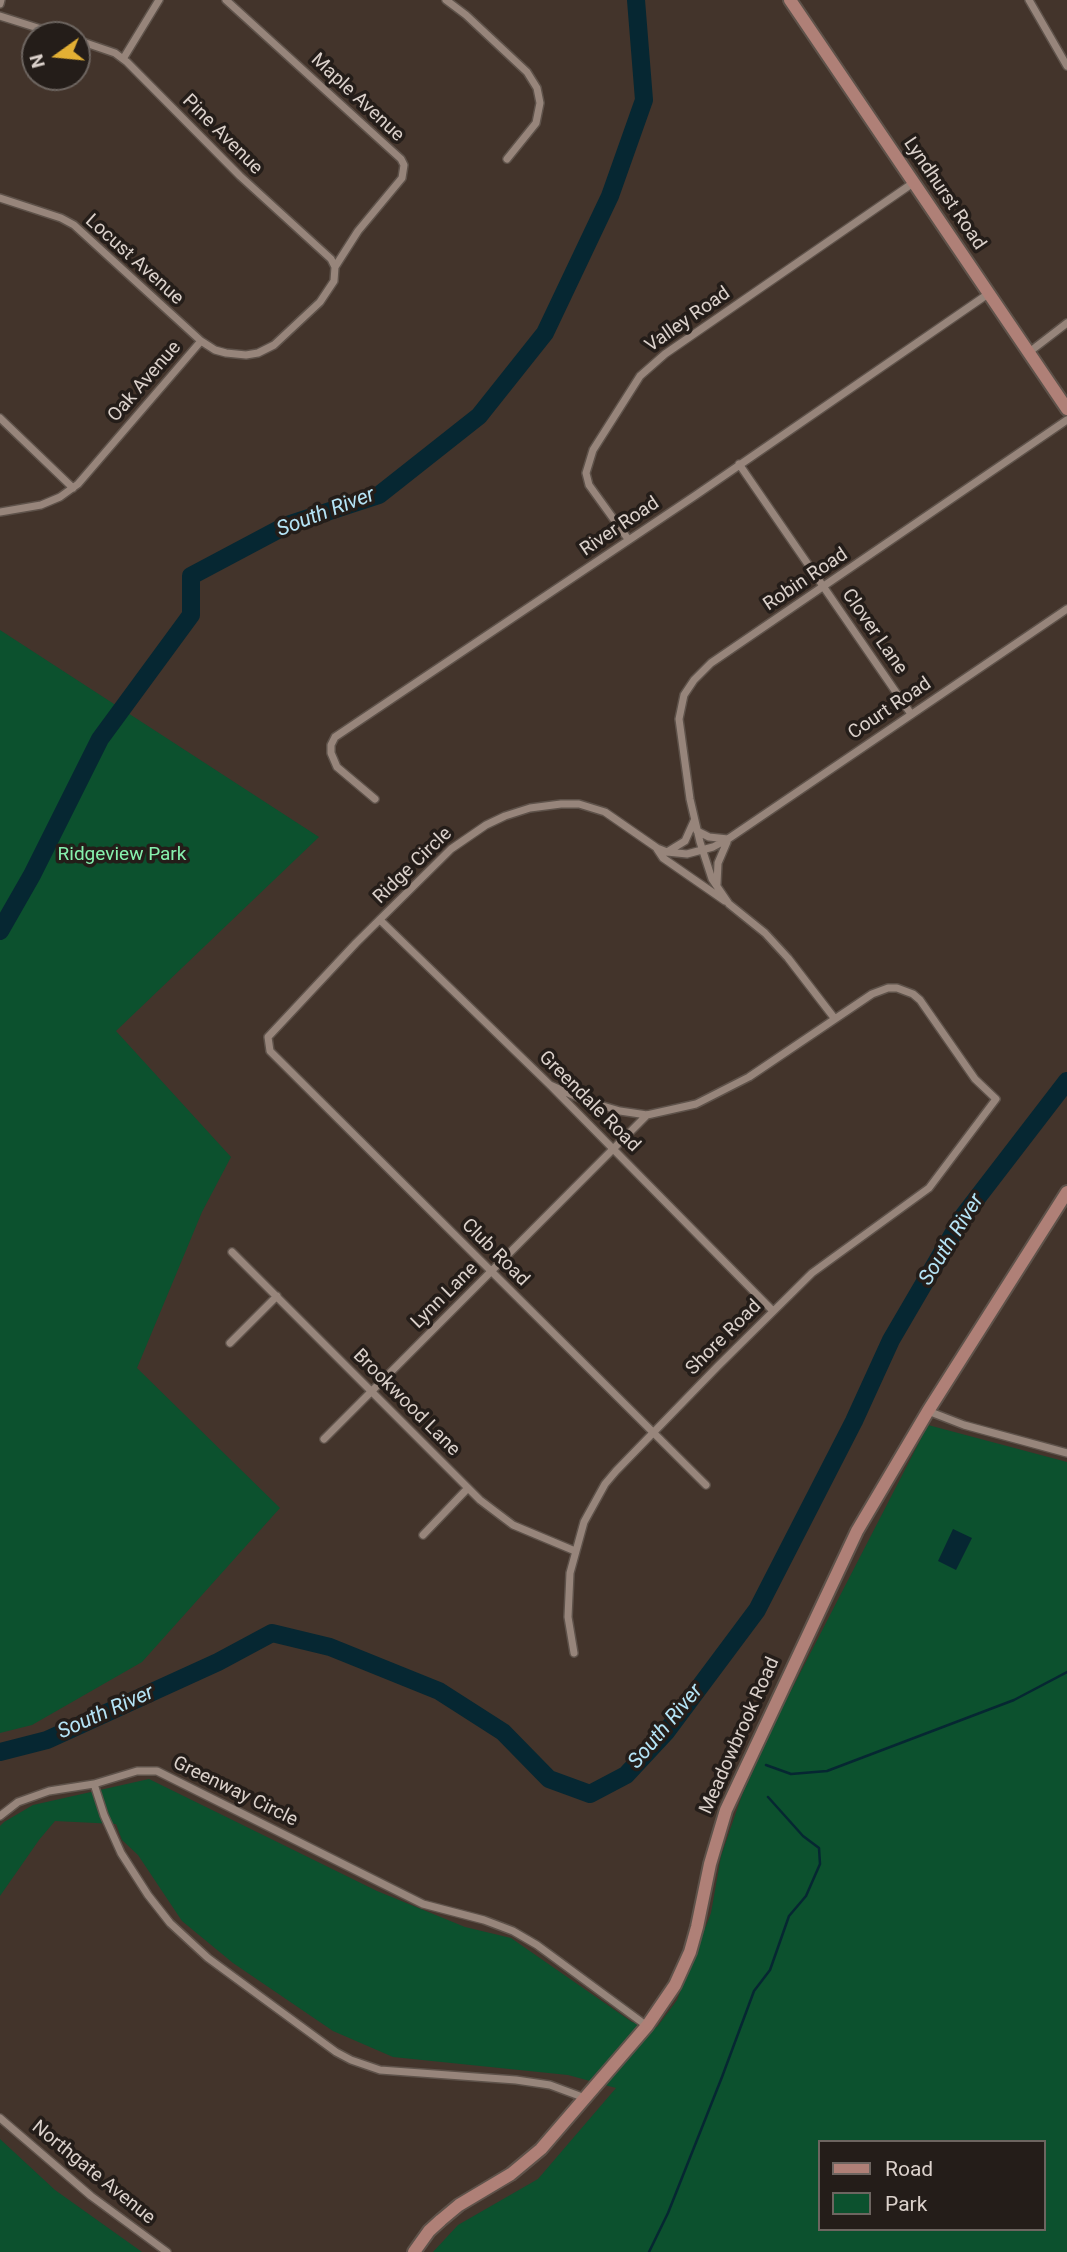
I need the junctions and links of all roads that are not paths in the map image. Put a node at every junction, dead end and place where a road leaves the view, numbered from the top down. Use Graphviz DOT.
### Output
graph roads {
  1 [pos="159,0"];
  2 [pos="226,0"];
  3 [pos="446,0"];
  4 [pos="790,0"];
  5 [pos="1029,0"];
  6 [pos="0,16"];
  7 [pos="21,23"];
  8 [pos="91,45"];
  9 [pos="123,59"];
  10 [pos="1067,66"];
  11 [pos="507,159"];
  12 [pos="913,183"];
  13 [pos="0,198"];
  14 [pos="335,267"];
  15 [pos="988,294"];
  16 [pos="1067,323"];
  17 [pos="201,341"];
  18 [pos="1028,353"];
  19 [pos="1067,409"];
  20 [pos="0,418"];
  21 [pos="1067,420"];
  22 [pos="739,464"];
  23 [pos="73,488"];
  24 [pos="0,512"];
  25 [pos="628,540"];
  26 [pos="824,587"];
  27 [pos="1067,609"];
  28 [pos="911,714"];
  29 [pos="375,799"];
  30 [pos="694,817"];
  31 [pos="697,831"];
  32 [pos="730,838"];
  33 [pos="657,848"];
  34 [pos="702,850"];
  35 [pos="667,852"];
  36 [pos="717,888"];
  37 [pos="729,904"];
  38 [pos="380,920"];
  39 [pos="835,1019"];
  40 [pos="267,1040"];
  41 [pos="551,1085"];
  42 [pos="647,1115"];
  43 [pos="614,1149"];
  44 [pos="1067,1192"];
  45 [pos="232,1252"];
  46 [pos="491,1272"];
  47 [pos="277,1296"];
  48 [pos="773,1311"];
  49 [pos="230,1343"];
  50 [pos="372,1392"];
  51 [pos="928,1411"];
  52 [pos="653,1432"];
  53 [pos="324,1439"];
  54 [pos="1067,1454"];
  55 [pos="706,1485"];
  56 [pos="468,1488"];
  57 [pos="423,1535"];
  58 [pos="575,1550"];
  59 [pos="574,1653"];
  60 [pos="94,1784"];
  61 [pos="0,1816"];
  62 [pos="647,2026"];
  63 [pos="585,2098"];
  64 [pos="0,2118"];
  65 [pos="167,2252"];
  66 [pos="414,2252"];
  1 -- 9 [label="street"];
  2 -- 14 [label="street, Maple Avenue"];
  3 -- 11 [label="street"];
  4 -- 12 [label="street, Lyndhurst Road"];
  5 -- 10 [label="street"];
  6 -- 7 [label="street"];
  8 -- 9 [label="street, Pine Avenue"];
  9 -- 14 [label="street, Pine Avenue"];
  12 -- 15 [label="street, Lyndhurst Road"];
  12 -- 25 [label="street, Valley Road"];
  13 -- 17 [label="street, Locust Avenue"];
  14 -- 17 [label="street, Oak Avenue"];
  15 -- 18 [label="street, Lyndhurst Road"];
  15 -- 22 [label="street, River Road"];
  16 -- 18 [label="street"];
  17 -- 23 [label="street, Oak Avenue"];
  18 -- 19 [label="street, Lyndhurst Road"];
  20 -- 23 [label="street"];
  21 -- 26 [label="street, Robin Road"];
  22 -- 25 [label="street, River Road"];
  22 -- 26 [label="street, Clover Lane"];
  23 -- 24 [label="street, Oak Avenue"];
  25 -- 29 [label="street, River Road"];
  26 -- 28 [label="street, Clover Lane"];
  26 -- 30 [label="street, Robin Road"];
  27 -- 28 [label="street, Court Road"];
  28 -- 32 [label="street, Court Road"];
  30 -- 31 [label="street, Robin Road"];
  30 -- 35 [label="street"];
  31 -- 32 [label="street"];
  31 -- 34 [label="street, Robin Road"];
  32 -- 34 [label="street, Court Road"];
  32 -- 36 [label="street"];
  33 -- 35 [label="street, Ridge Circle"];
  33 -- 37 [label="street, Ridge Circle"];
  33 -- 38 [label="street, Ridge Circle"];
  34 -- 35 [label="street, Ridge Circle"];
  34 -- 36 [label="street, Ridge Circle"];
  36 -- 37 [label="street, Ridge Circle"];
  37 -- 39 [label="street, Ridge Circle"];
  38 -- 40 [label="street, Ridge Circle"];
  38 -- 41 [label="street, Greendale Road"];
  39 -- 42 [label="street"];
  39 -- 48 [label="street, Shore Road"];
  40 -- 46 [label="street, Club Road"];
  41 -- 42 [label="street"];
  41 -- 43 [label="street, Greendale Road"];
  42 -- 43 [label="street, Lynn Lane"];
  43 -- 46 [label="street, Lynn Lane"];
  43 -- 48 [label="street, Greendale Road"];
  44 -- 51 [label="street, Meadowbrook Road"];
  45 -- 47 [label="street, Brookwood Lane"];
  46 -- 50 [label="street, Lynn Lane"];
  46 -- 52 [label="street, Club Road"];
  47 -- 49 [label="street"];
  47 -- 50 [label="street, Brookwood Lane"];
  48 -- 52 [label="street, Shore Road"];
  50 -- 53 [label="street, Lynn Lane"];
  50 -- 56 [label="street, Brookwood Lane"];
  51 -- 54 [label="street"];
  51 -- 62 [label="street, Meadowbrook Road"];
  52 -- 55 [label="street, Club Road"];
  52 -- 58 [label="street, Shore Road"];
  56 -- 57 [label="street"];
  56 -- 58 [label="street, Brookwood Lane"];
  58 -- 59 [label="street, Shore Road"];
  60 -- 61 [label="street, Greenway Circle"];
  60 -- 62 [label="street, Greenway Circle"];
  60 -- 63 [label="street"];
  62 -- 63 [label="street, Meadowbrook Road"];
  63 -- 66 [label="street, Meadowbrook Road"];
  64 -- 65 [label="street, Northgate Avenue"];
}
